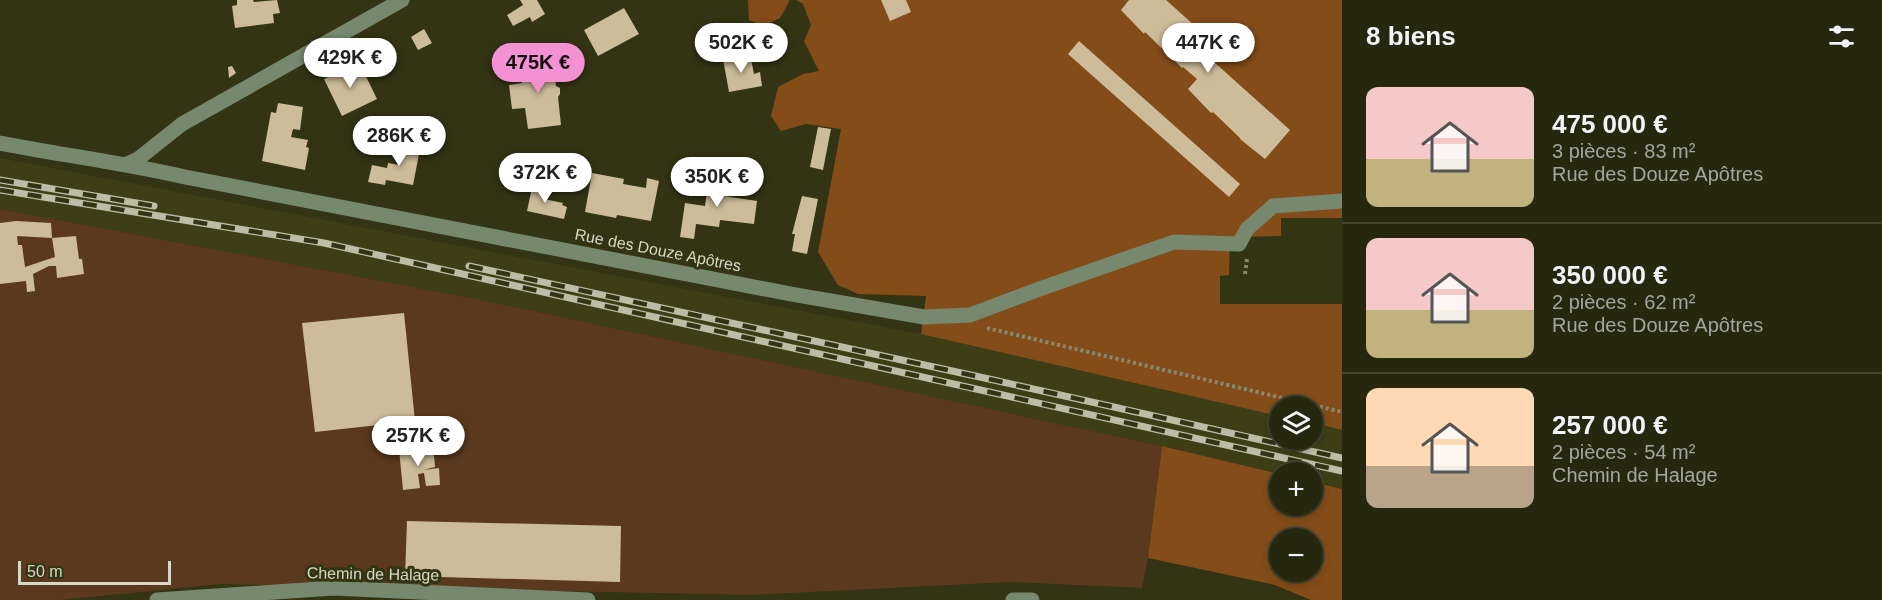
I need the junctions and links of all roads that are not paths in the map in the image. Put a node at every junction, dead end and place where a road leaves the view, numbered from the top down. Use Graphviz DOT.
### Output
graph roads {
  1 [pos="402,0"];
  2 [pos="0,143"];
  3 [pos="127,164"];
  4 [pos="1342,201"];
  5 [pos="157,600"];
  6 [pos="588,600"];
  7 [pos="1013,600"];
  8 [pos="1032,600"];
  1 -- 3 [label="street"];
  2 -- 3 [label="street, Rue des Douze Apôtres"];
  3 -- 4 [label="street, Rue des Douze Apôtres"];
  5 -- 6 [label="street, Chemin de Halage"];
  7 -- 8 [label="street"];
}
